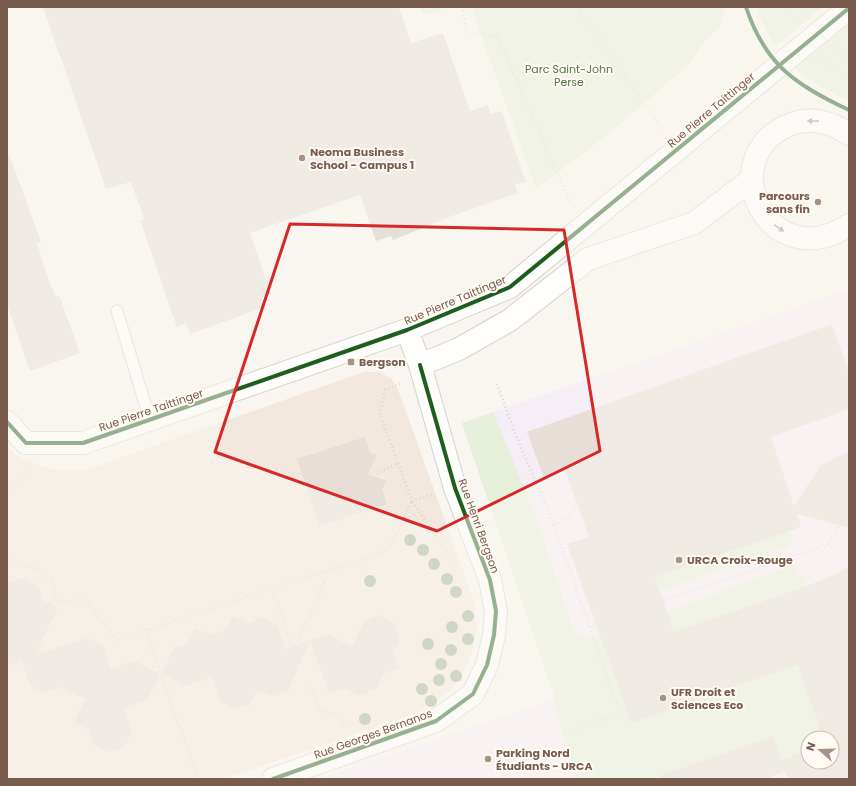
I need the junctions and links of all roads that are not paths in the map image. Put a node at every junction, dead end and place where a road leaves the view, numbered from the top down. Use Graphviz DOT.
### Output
graph roads {
  1 [pos="849,8"];
  2 [pos="849,134"];
  3 [pos="752,179"];
  4 [pos="849,225"];
  5 [pos="117,311"];
  6 [pos="407,330"];
  7 [pos="422,371"];
  8 [pos="150,420"];
  9 [pos="7,422"];
  10 [pos="473,694"];
  11 [pos="273,779"];
  1 -- 6 [label="street, Rue Pierre Taittinger"];
  2 -- 3 [label="street, one-way"];
  3 -- 4 [label="street, one-way"];
  3 -- 7 [label="street"];
  5 -- 8 [label="lane"];
  6 -- 7 [label="street, Rue Henri Bergson"];
  6 -- 8 [label="street, Rue Pierre Taittinger"];
  7 -- 10 [label="street, Rue Henri Bergson"];
  8 -- 9 [label="street, Rue Pierre Taittinger"];
  10 -- 11 [label="street, Rue Georges Bernanos"];
}
